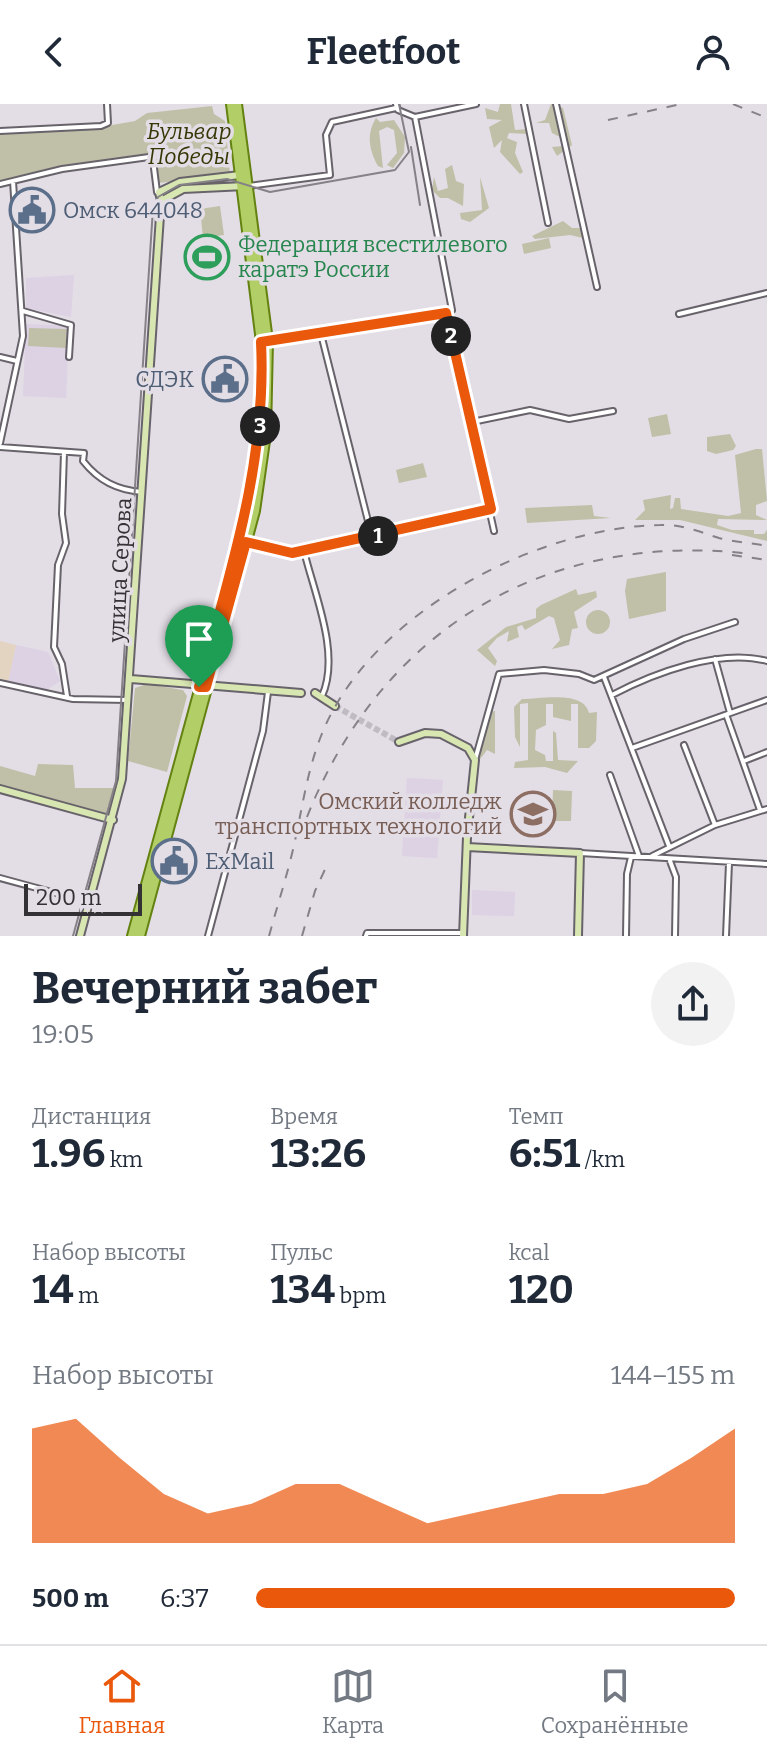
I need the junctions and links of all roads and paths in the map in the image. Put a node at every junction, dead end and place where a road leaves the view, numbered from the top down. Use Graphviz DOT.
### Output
graph roads {
  1 [pos="107,104"];
  2 [pos="231,104"];
  3 [pos="237,104"];
  4 [pos="476,104"];
  5 [pos="524,104"];
  6 [pos="556,104"];
  7 [pos="396,106"];
  8 [pos="415,117"];
  9 [pos="0,131"];
  10 [pos="240,175"];
  11 [pos="13,181"];
  12 [pos="0,184"];
  13 [pos="245,186"];
  14 [pos="159,198"];
  15 [pos="548,223"];
  16 [pos="597,287"];
  17 [pos="767,293"];
  18 [pos="23,311"];
  19 [pos="446,313"];
  20 [pos="679,314"];
  21 [pos="321,333"];
  22 [pos="265,342"];
  23 [pos="0,357"];
  24 [pos="69,357"];
  25 [pos="18,361"];
  26 [pos="613,411"];
  27 [pos="472,422"];
  28 [pos="0,445"];
  29 [pos="64,452"];
  30 [pos="142,492"];
  31 [pos="491,509"];
  32 [pos="494,531"];
  33 [pos="372,537"];
  34 [pos="246,542"];
  35 [pos="304,551"];
  36 [pos="735,622"];
  37 [pos="715,659"];
  38 [pos="767,661"];
  39 [pos="604,677"];
  40 [pos="131,679"];
  41 [pos="0,683"];
  42 [pos="203,687"];
  43 [pos="268,692"];
  44 [pos="301,693"];
  45 [pos="318,695"];
  46 [pos="612,695"];
  47 [pos="67,696"];
  48 [pos="129,700"];
  49 [pos="767,700"];
  50 [pos="335,706"];
  51 [pos="728,715"];
  52 [pos="399,742"];
  53 [pos="684,745"];
  54 [pos="632,748"];
  55 [pos="767,752"];
  56 [pos="475,760"];
  57 [pos="744,761"];
  58 [pos="610,775"];
  59 [pos="0,789"];
  60 [pos="170,808"];
  61 [pos="767,809"];
  62 [pos="760,810"];
  63 [pos="113,820"];
  64 [pos="715,825"];
  65 [pos="669,846"];
  66 [pos="467,847"];
  67 [pos="580,853"];
  68 [pos="631,857"];
  69 [pos="640,857"];
  70 [pos="650,857"];
  71 [pos="670,861"];
  72 [pos="729,863"];
  73 [pos="767,864"];
  74 [pos="0,878"];
  75 [pos="59,894"];
  76 [pos="401,934"];
  77 [pos="464,934"];
  78 [pos="80,936"];
  79 [pos="132,936"];
  80 [pos="140,936"];
  81 [pos="208,936"];
  82 [pos="366,936"];
  83 [pos="578,936"];
  84 [pos="626,936"];
  85 [pos="675,936"];
  86 [pos="726,936"];
  1 -- 9 [label="street"];
  2 -- 10 [label="main road"];
  3 -- 13 [label="main road"];
  4 -- 8 [label="street"];
  5 -- 15 [label="street"];
  6 -- 16 [label="street"];
  7 -- 8 [label="street"];
  7 -- 13 [label="street"];
  8 -- 19 [label="street"];
  10 -- 13 [label="main road"];
  10 -- 14 [label="street"];
  11 -- 12 [label="street"];
  11 -- 14 [label="street"];
  11 -- 18 [label="street"];
  13 -- 14 [label="street"];
  13 -- 22 [label="main road"];
  14 -- 30 [label="street, улица Серова"];
  17 -- 20 [label="street"];
  18 -- 24 [label="street"];
  18 -- 25 [label="street"];
  19 -- 21 [label="street"];
  19 -- 27 [label="street"];
  21 -- 22 [label="street"];
  21 -- 33 [label="street"];
  22 -- 34 [label="main road"];
  22 -- 42 [label="main road"];
  23 -- 25 [label="street"];
  25 -- 28 [label="street"];
  26 -- 27 [label="street"];
  27 -- 31 [label="street"];
  28 -- 29 [label="street"];
  29 -- 30 [label="street"];
  29 -- 47 [label="street"];
  30 -- 40 [label="street, улица Серова"];
  31 -- 32 [label="street"];
  31 -- 33 [label="street"];
  33 -- 35 [label="street"];
  34 -- 35 [label="street"];
  34 -- 42 [label="main road"];
  35 -- 45 [label="street"];
  36 -- 39 [label="street"];
  37 -- 38 [label="street"];
  37 -- 46 [label="street"];
  37 -- 51 [label="street"];
  39 -- 46 [label="street"];
  39 -- 56 [label="street"];
  40 -- 42 [label="street"];
  40 -- 48 [label="street, улица Серова"];
  41 -- 47 [label="street"];
  42 -- 43 [label="street"];
  42 -- 60 [label="main road"];
  43 -- 44 [label="street"];
  43 -- 81 [label="street"];
  45 -- 50 [label="street"];
  46 -- 54 [label="street"];
  47 -- 48 [label="street"];
  48 -- 63 [label="street, улица Серова"];
  49 -- 51 [label="street"];
  51 -- 54 [label="street"];
  51 -- 57 [label="street"];
  52 -- 56 [label="street"];
  53 -- 64 [label="street"];
  54 -- 65 [label="street"];
  55 -- 57 [label="street"];
  56 -- 66 [label="street"];
  57 -- 62 [label="street"];
  58 -- 69 [label="street"];
  59 -- 63 [label="street"];
  60 -- 79 [label="main road"];
  60 -- 80 [label="main road"];
  61 -- 62 [label="street"];
  62 -- 64 [label="street"];
  63 -- 78 [label="street, улица Серова"];
  64 -- 65 [label="street"];
  65 -- 70 [label="street"];
  66 -- 67 [label="street"];
  66 -- 77 [label="street"];
  67 -- 68 [label="street"];
  67 -- 83 [label="street"];
  68 -- 69 [label="street"];
  68 -- 84 [label="street"];
  69 -- 70 [label="street"];
  70 -- 71 [label="street"];
  71 -- 72 [label="street"];
  71 -- 85 [label="street"];
  72 -- 73 [label="street"];
  72 -- 86 [label="street"];
  74 -- 75 [label="street"];
  76 -- 77 [label="street"];
  76 -- 82 [label="street"];
}
